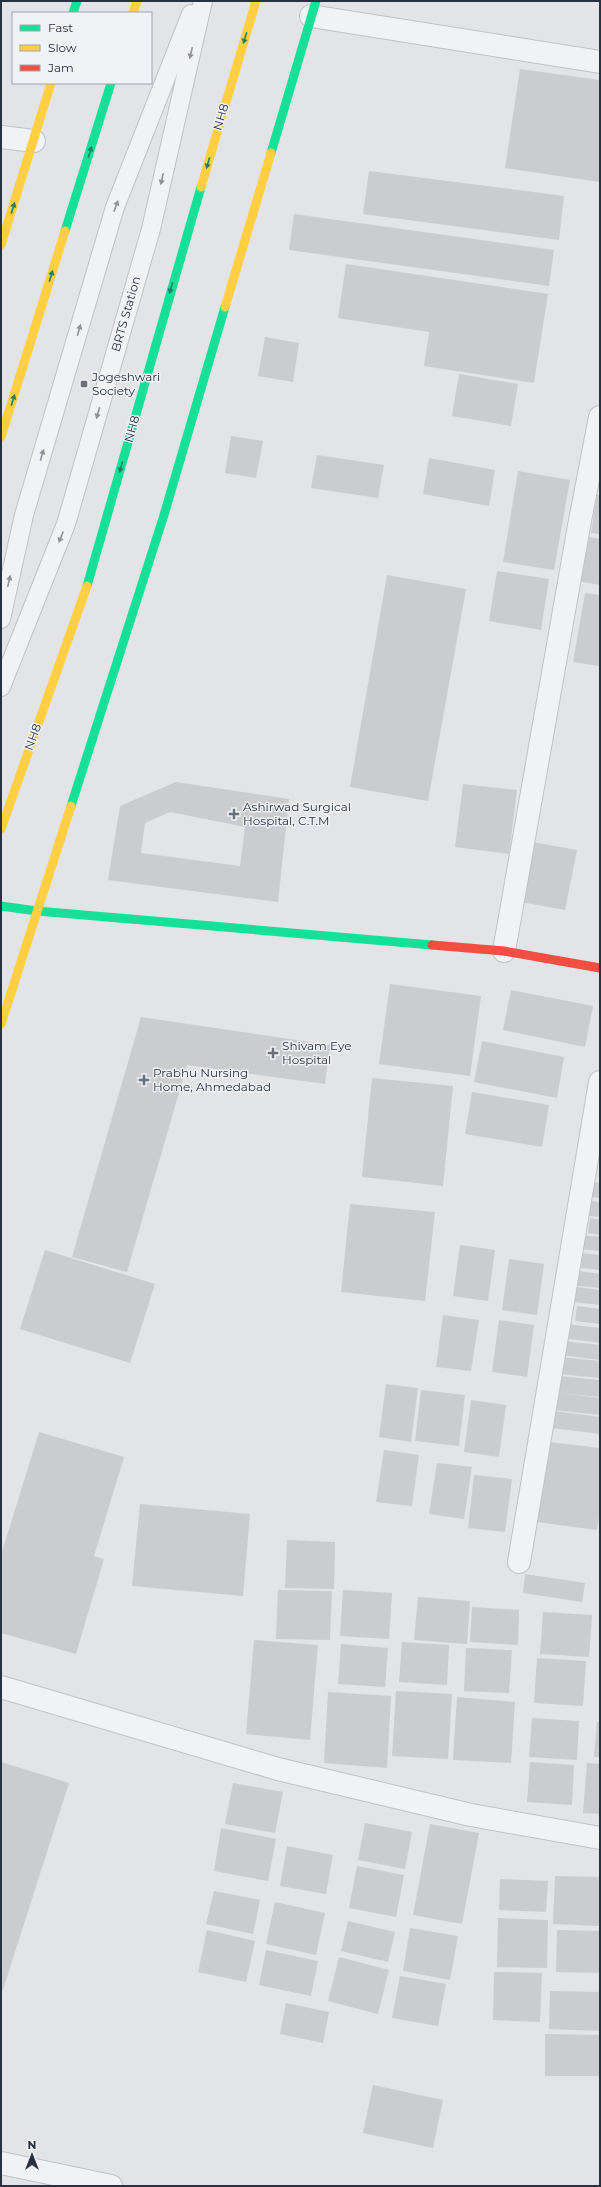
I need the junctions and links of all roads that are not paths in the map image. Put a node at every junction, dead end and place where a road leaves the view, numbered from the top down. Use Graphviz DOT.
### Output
graph roads {
  1 [pos="77,1"];
  2 [pos="136,1"];
  3 [pos="196,1"];
  4 [pos="203,1"];
  5 [pos="256,1"];
  6 [pos="314,8"];
  7 [pos="73,12"];
  8 [pos="133,12"];
  9 [pos="600,62"];
  10 [pos="51,84"];
  11 [pos="111,84"];
  12 [pos="1,137"];
  13 [pos="34,141"];
  14 [pos="1,245"];
  15 [pos="600,422"];
  16 [pos="1,437"];
  17 [pos="1,619"];
  18 [pos="1,687"];
  19 [pos="1,829"];
  20 [pos="1,906"];
  21 [pos="37,912"];
  22 [pos="504,950"];
  23 [pos="600,968"];
  24 [pos="1,1024"];
  25 [pos="600,1082"];
  26 [pos="519,1562"];
  27 [pos="1,1687"];
  28 [pos="600,1838"];
  29 [pos="1,2163"];
  30 [pos="111,2186"];
  1 -- 7 [label="street"];
  2 -- 8 [label="street"];
  17 -- 3 [label="lane, one-way"];
  4 -- 18 [label="lane, BRTS Station, one-way"];
  5 -- 19 [label="street, NH8, one-way"];
  6 -- 9 [label="street"];
  6 -- 21 [label="street"];
  10 -- 13 [label="street"];
  16 -- 11 [label="street, one-way"];
  12 -- 13 [label="street"];
  14 -- 13 [label="street, one-way"];
  15 -- 22 [label="street"];
  20 -- 21 [label="street"];
  21 -- 22 [label="street"];
  21 -- 24 [label="street"];
  22 -- 23 [label="street"];
  25 -- 26 [label="street"];
  27 -- 28 [label="street"];
  29 -- 30 [label="street"];
}
